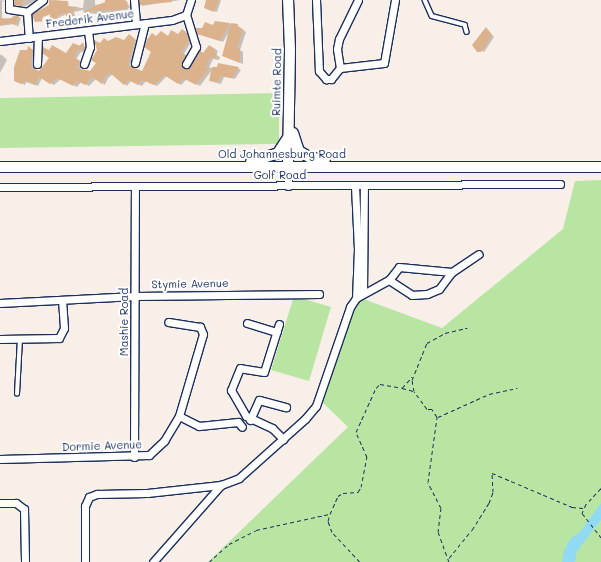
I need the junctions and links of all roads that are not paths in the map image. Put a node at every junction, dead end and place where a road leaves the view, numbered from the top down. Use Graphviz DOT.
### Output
graph roads {
  1 [pos="9,0"];
  2 [pos="43,0"];
  3 [pos="134,0"];
  4 [pos="191,0"];
  5 [pos="288,0"];
  6 [pos="316,0"];
  7 [pos="358,0"];
  8 [pos="395,0"];
  9 [pos="425,0"];
  10 [pos="27,12"];
  11 [pos="184,16"];
  12 [pos="136,24"];
  13 [pos="144,24"];
  14 [pos="88,30"];
  15 [pos="467,32"];
  16 [pos="38,37"];
  17 [pos="29,38"];
  18 [pos="0,41"];
  19 [pos="135,63"];
  20 [pos="38,64"];
  21 [pos="84,64"];
  22 [pos="186,64"];
  23 [pos="290,65"];
  24 [pos="340,68"];
  25 [pos="288,136"];
  26 [pos="601,161"];
  27 [pos="288,165"];
  28 [pos="563,165"];
  29 [pos="237,166"];
  30 [pos="365,166"];
  31 [pos="0,167"];
  32 [pos="601,167"];
  33 [pos="560,184"];
  34 [pos="135,186"];
  35 [pos="288,186"];
  36 [pos="355,186"];
  37 [pos="364,186"];
  38 [pos="0,187"];
  39 [pos="479,254"];
  40 [pos="452,272"];
  41 [pos="389,280"];
  42 [pos="363,293"];
  43 [pos="319,294"];
  44 [pos="135,296"];
  45 [pos="356,298"];
  46 [pos="62,301"];
  47 [pos="0,303"];
  48 [pos="168,322"];
  49 [pos="247,323"];
  50 [pos="280,324"];
  51 [pos="277,332"];
  52 [pos="0,339"];
  53 [pos="20,339"];
  54 [pos="17,394"];
  55 [pos="286,407"];
  56 [pos="179,416"];
  57 [pos="250,420"];
  58 [pos="242,427"];
  59 [pos="283,439"];
  60 [pos="134,457"];
  61 [pos="0,459"];
  62 [pos="210,485"];
  63 [pos="222,485"];
  64 [pos="214,495"];
  65 [pos="0,503"];
  66 [pos="25,562"];
  67 [pos="85,562"];
  68 [pos="153,562"];
  1 -- 10 [label="street"];
  2 -- 10 [label="street"];
  3 -- 12 [label="street"];
  4 -- 11 [label="street"];
  5 -- 23 [label="main road, Ruimte Road"];
  6 -- 24 [label="street"];
  7 -- 24 [label="street"];
  8 -- 24 [label="street"];
  9 -- 15 [label="lane"];
  10 -- 17 [label="street"];
  11 -- 13 [label="street, Frederik Avenue"];
  11 -- 22 [label="street"];
  12 -- 13 [label="street, Frederik Avenue"];
  12 -- 14 [label="street, Frederik Avenue"];
  13 -- 19 [label="street"];
  14 -- 16 [label="street, Frederik Avenue"];
  14 -- 21 [label="street"];
  16 -- 17 [label="street, Frederik Avenue"];
  16 -- 20 [label="street"];
  17 -- 18 [label="street, Frederik Avenue"];
  23 -- 25 [label="main road, Ruimte Road"];
  23 -- 30 [label="main road"];
  25 -- 27 [label="main road, Ruimte Road"];
  25 -- 29 [label="main road"];
  26 -- 28 [label="main road, Old Johannesburg Road"];
  27 -- 29 [label="main road, Old Johannesburg Road"];
  27 -- 30 [label="main road, Old Johannesburg Road"];
  27 -- 35 [label="street"];
  28 -- 30 [label="main road, Old Johannesburg Road"];
  28 -- 32 [label="main road, Old Johannesburg Road"];
  29 -- 31 [label="main road, Old Johannesburg Road"];
  33 -- 37 [label="street, Golf Road"];
  34 -- 35 [label="street, Golf Road"];
  34 -- 38 [label="street, Golf Road"];
  34 -- 44 [label="street, Mashie Road"];
  35 -- 36 [label="street, Golf Road"];
  36 -- 37 [label="street, Golf Road"];
  36 -- 45 [label="street"];
  37 -- 42 [label="street"];
  39 -- 40 [label="street"];
  40 -- 41 [label="street"];
  40 -- 41 [label="street"];
  41 -- 42 [label="street"];
  42 -- 45 [label="street"];
  43 -- 44 [label="street, Stymie Avenue"];
  44 -- 46 [label="street, Stymie Avenue"];
  44 -- 60 [label="street, Mashie Road"];
  45 -- 59 [label="street"];
  46 -- 47 [label="street, Stymie Avenue"];
  46 -- 53 [label="street"];
  48 -- 56 [label="street, Dormie Avenue"];
  49 -- 51 [label="street"];
  50 -- 51 [label="street"];
  51 -- 57 [label="street"];
  52 -- 53 [label="street"];
  53 -- 54 [label="lane"];
  55 -- 57 [label="street"];
  56 -- 58 [label="street"];
  56 -- 60 [label="street, Dormie Avenue"];
  57 -- 59 [label="street"];
  59 -- 63 [label="street"];
  60 -- 61 [label="street, Dormie Avenue"];
  62 -- 63 [label="street"];
  62 -- 64 [label="street"];
  62 -- 67 [label="street"];
  63 -- 64 [label="street"];
  64 -- 68 [label="street"];
  65 -- 66 [label="street"];
}
